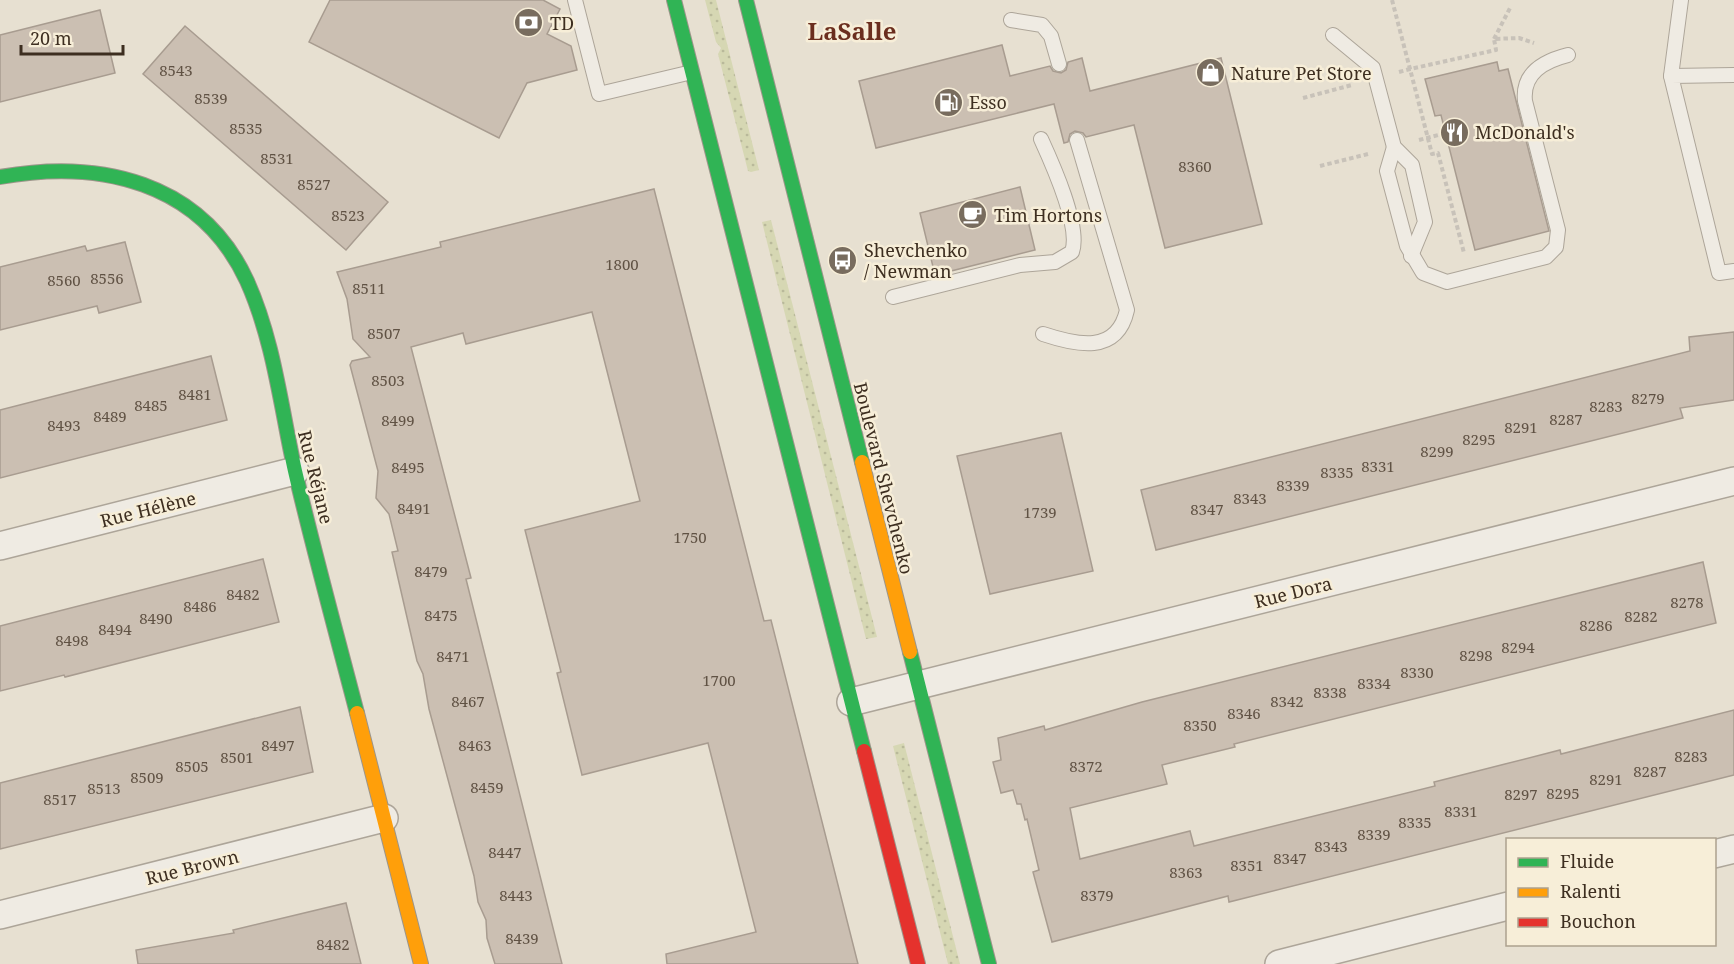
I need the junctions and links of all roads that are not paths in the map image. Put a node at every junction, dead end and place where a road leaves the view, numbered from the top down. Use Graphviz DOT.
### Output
graph roads {
  1 [pos="575,0"];
  2 [pos="675,0"];
  3 [pos="746,0"];
  4 [pos="1681,0"];
  5 [pos="1011,20"];
  6 [pos="1333,35"];
  7 [pos="1568,56"];
  8 [pos="1059,64"];
  9 [pos="692,72"];
  10 [pos="1734,75"];
  11 [pos="1671,76"];
  12 [pos="1041,139"];
  13 [pos="1077,140"];
  14 [pos="1394,147"];
  15 [pos="0,177"];
  16 [pos="1411,256"];
  17 [pos="1734,272"];
  18 [pos="893,297"];
  19 [pos="1043,334"];
  20 [pos="295,471"];
  21 [pos="1734,481"];
  22 [pos="0,546"];
  23 [pos="919,686"];
  24 [pos="851,702"];
  25 [pos="384,818"];
  26 [pos="1734,849"];
  27 [pos="1716,854"];
  28 [pos="1506,907"];
  29 [pos="0,915"];
  30 [pos="421,964"];
  31 [pos="918,964"];
  32 [pos="989,964"];
  33 [pos="1279,964"];
  1 -- 9 [label="lane"];
  2 -- 9 [label="street"];
  3 -- 23 [label="street, Boulevard Shevchenko"];
  4 -- 11 [label="lane"];
  5 -- 8 [label="lane"];
  6 -- 14 [label="lane"];
  7 -- 16 [label="lane"];
  9 -- 24 [label="street"];
  10 -- 11 [label="lane"];
  11 -- 17 [label="lane"];
  12 -- 18 [label="lane"];
  13 -- 19 [label="lane"];
  14 -- 16 [label="lane"];
  14 -- 16 [label="lane"];
  15 -- 20 [label="street, Rue Réjane"];
  20 -- 22 [label="street, Rue Hélène"];
  20 -- 25 [label="street, Rue Réjane"];
  21 -- 23 [label="street, Rue Dora"];
  23 -- 24 [label="street, Rue Dora"];
  23 -- 32 [label="street, Boulevard Shevchenko"];
  24 -- 31 [label="street"];
  25 -- 29 [label="street, Rue Brown"];
  25 -- 30 [label="street, Rue Réjane"];
  26 -- 27 [label="street"];
  28 -- 33 [label="street"];
}
